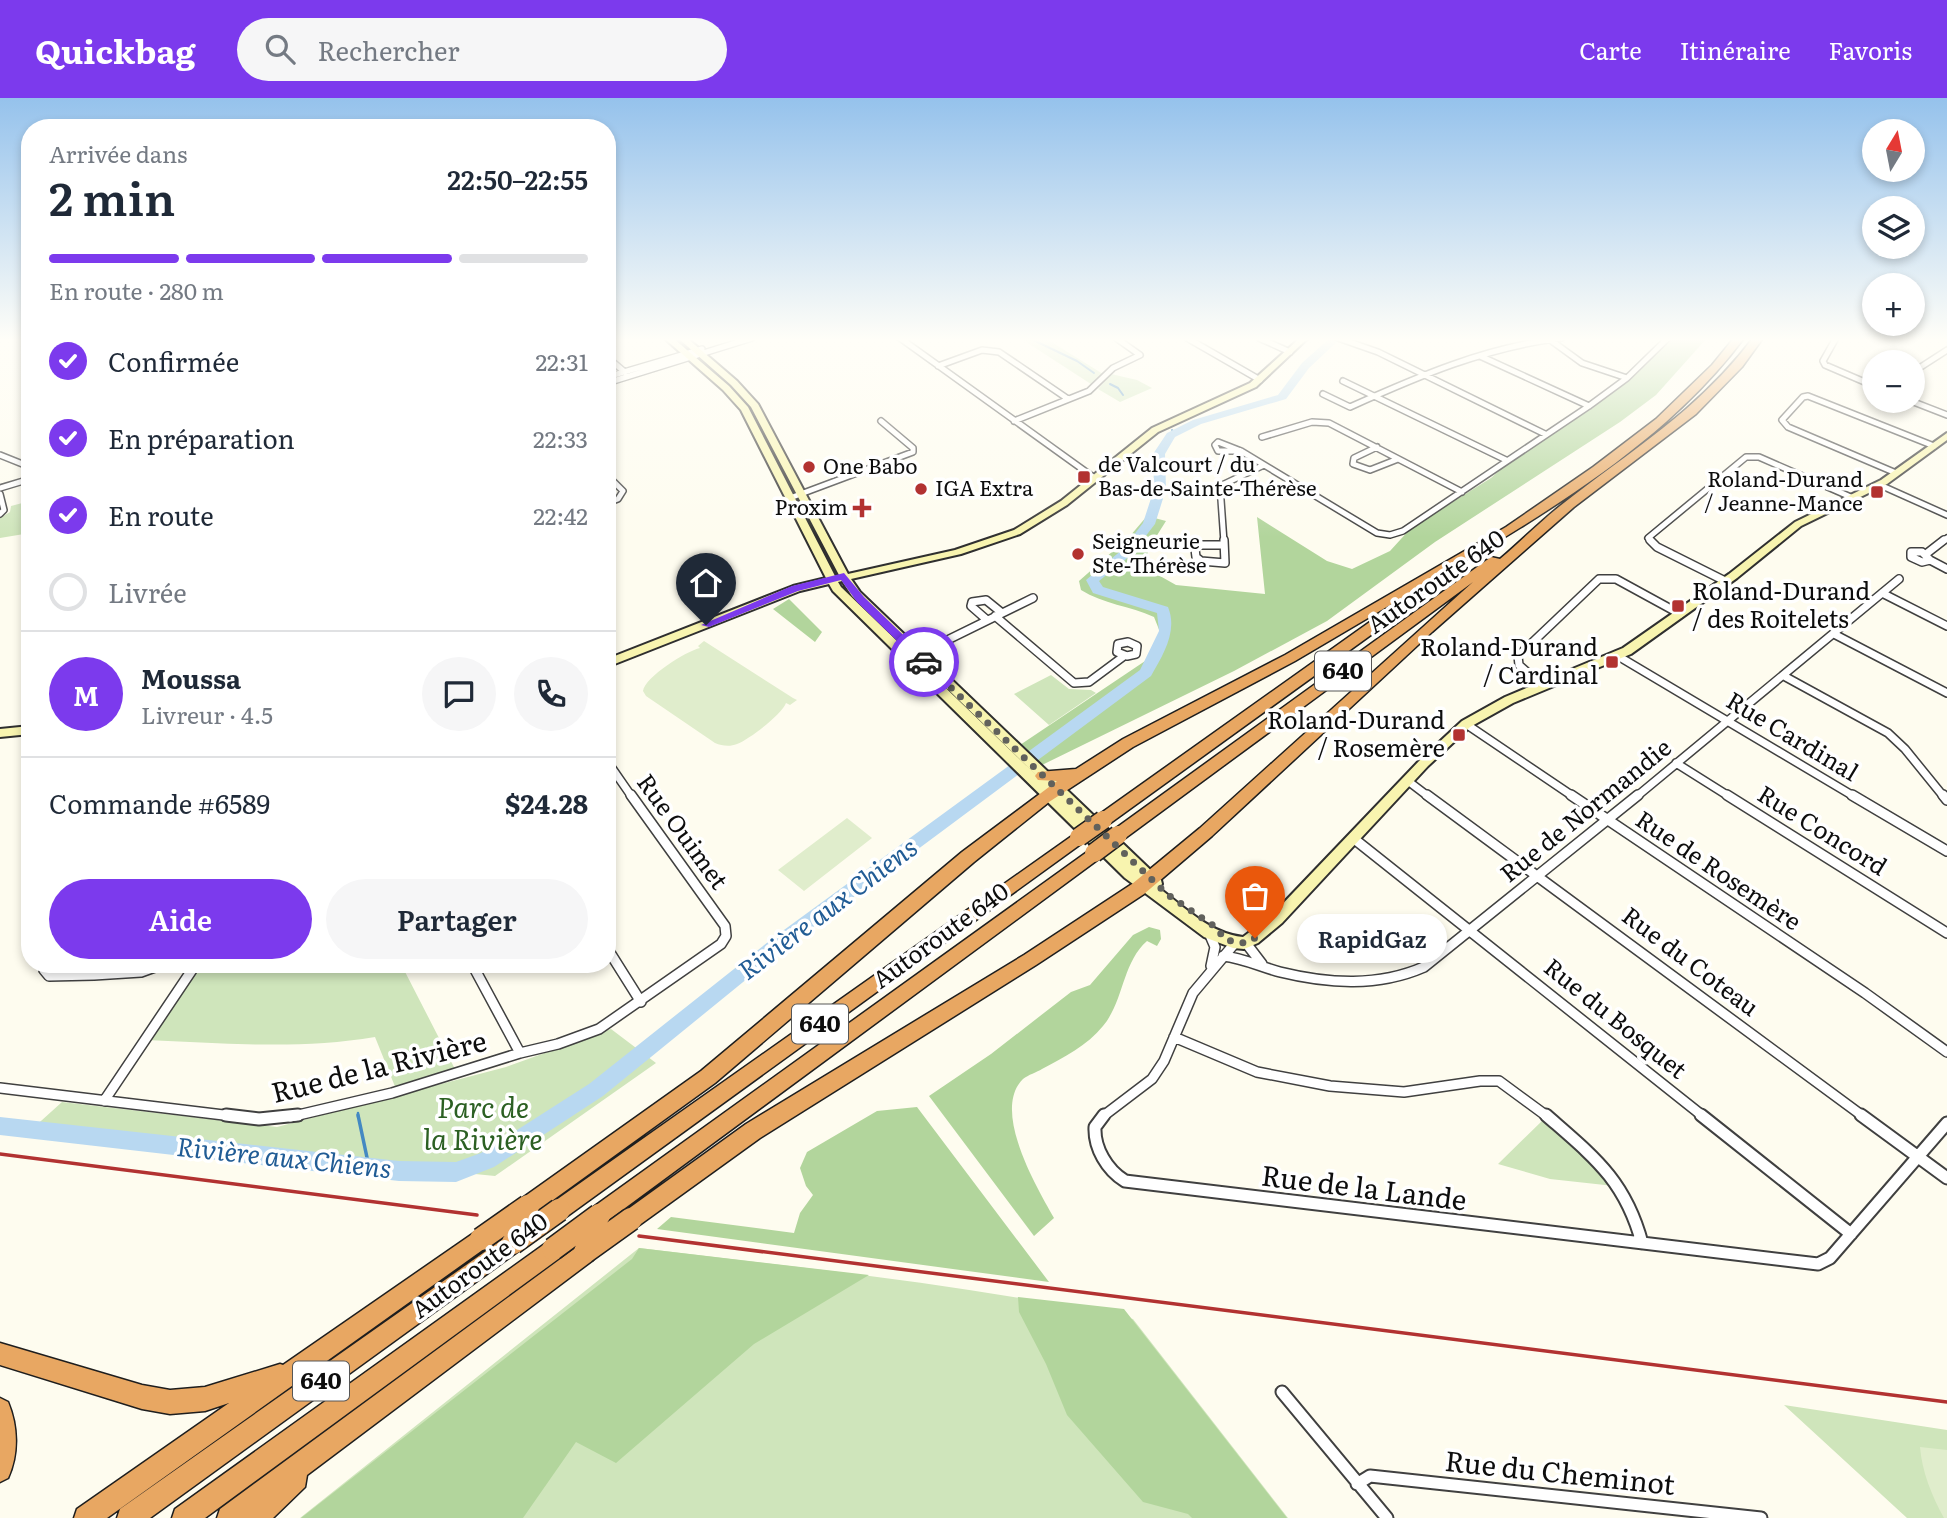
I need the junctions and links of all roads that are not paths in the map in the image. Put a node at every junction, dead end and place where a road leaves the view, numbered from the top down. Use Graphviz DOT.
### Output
graph roads {
  1 [pos="740,404"];
  2 [pos="754,404"];
  3 [pos="991,404"];
  4 [pos="1055,404"];
  5 [pos="1212,404"];
  6 [pos="1391,404"];
  7 [pos="1486,404"];
  8 [pos="1585,404"];
  9 [pos="1678,404"];
  10 [pos="1701,404"];
  11 [pos="1796,404"];
  12 [pos="1829,404"];
  13 [pos="1589,406"];
  14 [pos="1925,406"];
  15 [pos="1947,415"];
  16 [pos="881,421"];
  17 [pos="1014,421"];
  18 [pos="1545,434"];
  19 [pos="1947,436"];
  20 [pos="1262,438"];
  21 [pos="1934,446"];
  22 [pos="1377,447"];
  23 [pos="1241,452"];
  24 [pos="0,455"];
  25 [pos="1398,459"];
  26 [pos="1506,460"];
  27 [pos="21,463"];
  28 [pos="1264,465"];
  29 [pos="1896,473"];
  30 [pos="1096,479"];
  31 [pos="21,482"];
  32 [pos="616,484"];
  33 [pos="1880,485"];
  34 [pos="0,488"];
  35 [pos="1462,492"];
  36 [pos="0,494"];
  37 [pos="801,494"];
  38 [pos="790,498"];
  39 [pos="1853,498"];
  40 [pos="616,500"];
  41 [pos="1567,507"];
  42 [pos="0,514"];
  43 [pos="1947,515"];
  44 [pos="1509,530"];
  45 [pos="1947,538"];
  46 [pos="1223,545"];
  47 [pos="1947,569"];
  48 [pos="844,576"];
  49 [pos="830,579"];
  50 [pos="1899,579"];
  51 [pos="1725,582"];
  52 [pos="1882,593"];
  53 [pos="1033,598"];
  54 [pos="1680,614"];
  55 [pos="999,615"];
  56 [pos="987,620"];
  57 [pos="1947,626"];
  58 [pos="1834,634"];
  59 [pos="1124,656"];
  60 [pos="1618,656"];
  61 [pos="913,657"];
  62 [pos="616,659"];
  63 [pos="1784,676"];
  64 [pos="1543,686"];
  65 [pos="1947,693"];
  66 [pos="1729,722"];
  67 [pos="1466,724"];
  68 [pos="21,731"];
  69 [pos="0,733"];
  70 [pos="1676,762"];
  71 [pos="616,774"];
  72 [pos="1408,780"];
  73 [pos="1041,781"];
  74 [pos="1947,800"];
  75 [pos="1606,819"];
  76 [pos="1353,838"];
  77 [pos="1947,851"];
  78 [pos="1537,874"];
  79 [pos="1147,882"];
  80 [pos="725,926"];
  81 [pos="1471,931"];
  82 [pos="1947,933"];
  83 [pos="1228,939"];
  84 [pos="1223,956"];
  85 [pos="616,962"];
  86 [pos="1264,966"];
  87 [pos="1210,968"];
  88 [pos="46,973"];
  89 [pos="125,973"];
  90 [pos="190,973"];
  91 [pos="476,973"];
  92 [pos="94,975"];
  93 [pos="641,1002"];
  94 [pos="1174,1037"];
  95 [pos="1947,1052"];
  96 [pos="520,1053"];
  97 [pos="0,1087"];
  98 [pos="104,1101"];
  99 [pos="1947,1123"];
  100 [pos="1919,1157"];
  101 [pos="1947,1178"];
  102 [pos="1851,1234"];
  103 [pos="1642,1243"];
  104 [pos="0,1354"];
  105 [pos="293,1371"];
  106 [pos="1282,1392"];
  107 [pos="0,1410"];
  108 [pos="344,1432"];
  109 [pos="0,1470"];
  110 [pos="1357,1484"];
  111 [pos="86,1518"];
  112 [pos="129,1518"];
  113 [pos="184,1518"];
  114 [pos="229,1518"];
  115 [pos="255,1518"];
  116 [pos="1387,1518"];
  117 [pos="1761,1518"];
  1 -- 38 [label="street"];
  2 -- 37 [label="street"];
  3 -- 17 [label="street"];
  4 -- 17 [label="street"];
  5 -- 30 [label="street"];
  6 -- 26 [label="street"];
  7 -- 18 [label="street"];
  8 -- 13 [label="street"];
  9 -- 44 [label="highway, Autoroute 640 / 640"];
  10 -- 41 [label="highway, Autoroute 640 / 640"];
  11 -- 29 [label="street"];
  12 -- 21 [label="street"];
  13 -- 18 [label="street"];
  14 -- 15 [label="street"];
  16 -- 37 [label="street"];
  17 -- 30 [label="street"];
  18 -- 26 [label="street"];
  19 -- 21 [label="street"];
  20 -- 22 [label="street"];
  21 -- 29 [label="street"];
  22 -- 25 [label="street"];
  22 -- 25 [label="street"];
  23 -- 28 [label="street"];
  24 -- 27 [label="street"];
  25 -- 35 [label="street"];
  26 -- 35 [label="street"];
  28 -- 35 [label="street"];
  28 -- 46 [label="street"];
  29 -- 33 [label="street"];
  30 -- 48 [label="street"];
  31 -- 34 [label="street"];
  32 -- 40 [label="street"];
  33 -- 39 [label="street"];
  33 -- 43 [label="street"];
  36 -- 42 [label="street"];
  37 -- 38 [label="street"];
  37 -- 48 [label="street"];
  38 -- 49 [label="street"];
  39 -- 51 [label="street"];
  39 -- 51 [label="street"];
  41 -- 79 [label="highway"];
  41 -- 113 [label="highway, Autoroute 640 / 640, bridge"];
  44 -- 73 [label="highway"];
  44 -- 112 [label="highway, Autoroute 640 / 640, bridge"];
  45 -- 47 [label="street"];
  46 -- 46 [label="street"];
  48 -- 49 [label="street"];
  48 -- 61 [label="street"];
  49 -- 61 [label="street"];
  49 -- 62 [label="street"];
  50 -- 52 [label="street, Rue de Normandie"];
  51 -- 54 [label="street"];
  52 -- 57 [label="street"];
  52 -- 58 [label="street, Rue de Normandie"];
  53 -- 55 [label="street"];
  54 -- 60 [label="street"];
  54 -- 64 [label="street"];
  55 -- 56 [label="street"];
  55 -- 56 [label="street"];
  55 -- 59 [label="street"];
  56 -- 61 [label="street"];
  58 -- 63 [label="street, Rue de Normandie"];
  58 -- 65 [label="street"];
  60 -- 64 [label="street"];
  60 -- 66 [label="street, Rue Cardinal"];
  61 -- 73 [label="street"];
  63 -- 66 [label="street, Rue de Normandie"];
  63 -- 74 [label="street"];
  64 -- 67 [label="street"];
  66 -- 70 [label="street, Rue de Normandie"];
  66 -- 77 [label="street, Rue Cardinal"];
  67 -- 72 [label="street"];
  67 -- 75 [label="street, Rue de Rosemère"];
  68 -- 69 [label="street"];
  70 -- 75 [label="street, Rue de Normandie"];
  70 -- 82 [label="street, Rue Concord"];
  71 -- 80 [label="street, Rue Ouimet"];
  72 -- 76 [label="street"];
  72 -- 78 [label="street, Rue du Coteau"];
  73 -- 79 [label="street"];
  73 -- 105 [label="highway, bridge"];
  75 -- 78 [label="street, Rue de Normandie"];
  75 -- 95 [label="street, Rue de Rosemère"];
  76 -- 81 [label="street, Rue du Bosquet"];
  76 -- 83 [label="street"];
  78 -- 81 [label="street, Rue de Normandie"];
  78 -- 100 [label="street, Rue du Coteau"];
  79 -- 83 [label="street"];
  79 -- 108 [label="highway, bridge"];
  80 -- 93 [label="street, Rue de la Rivière"];
  81 -- 86 [label="street, Rue de Normandie"];
  81 -- 102 [label="street, Rue du Bosquet"];
  83 -- 84 [label="street, Rue de la Lande"];
  83 -- 86 [label="street"];
  83 -- 87 [label="street"];
  84 -- 86 [label="street, Rue de Normandie"];
  84 -- 87 [label="street, Rue de la Lande"];
  85 -- 93 [label="street"];
  87 -- 94 [label="street, Rue de la Lande"];
  88 -- 92 [label="street"];
  89 -- 92 [label="street"];
  90 -- 98 [label="street"];
  91 -- 96 [label="street"];
  93 -- 96 [label="street, Rue de la Rivière"];
  94 -- 103 [label="street"];
  94 -- 103 [label="street, Rue de la Lande"];
  96 -- 98 [label="street, Rue de la Rivière"];
  97 -- 98 [label="street, Rue de la Rivière"];
  99 -- 100 [label="street, Rue de la Lande"];
  100 -- 101 [label="street, Rue du Coteau"];
  100 -- 102 [label="street, Rue de la Lande"];
  102 -- 103 [label="street, Rue de la Lande"];
  104 -- 105 [label="highway"];
  105 -- 111 [label="highway"];
  106 -- 110 [label="street"];
  107 -- 109 [label="highway"];
  108 -- 114 [label="highway"];
  108 -- 115 [label="highway"];
  110 -- 116 [label="street"];
  110 -- 117 [label="street, Rue du Cheminot"];
}
